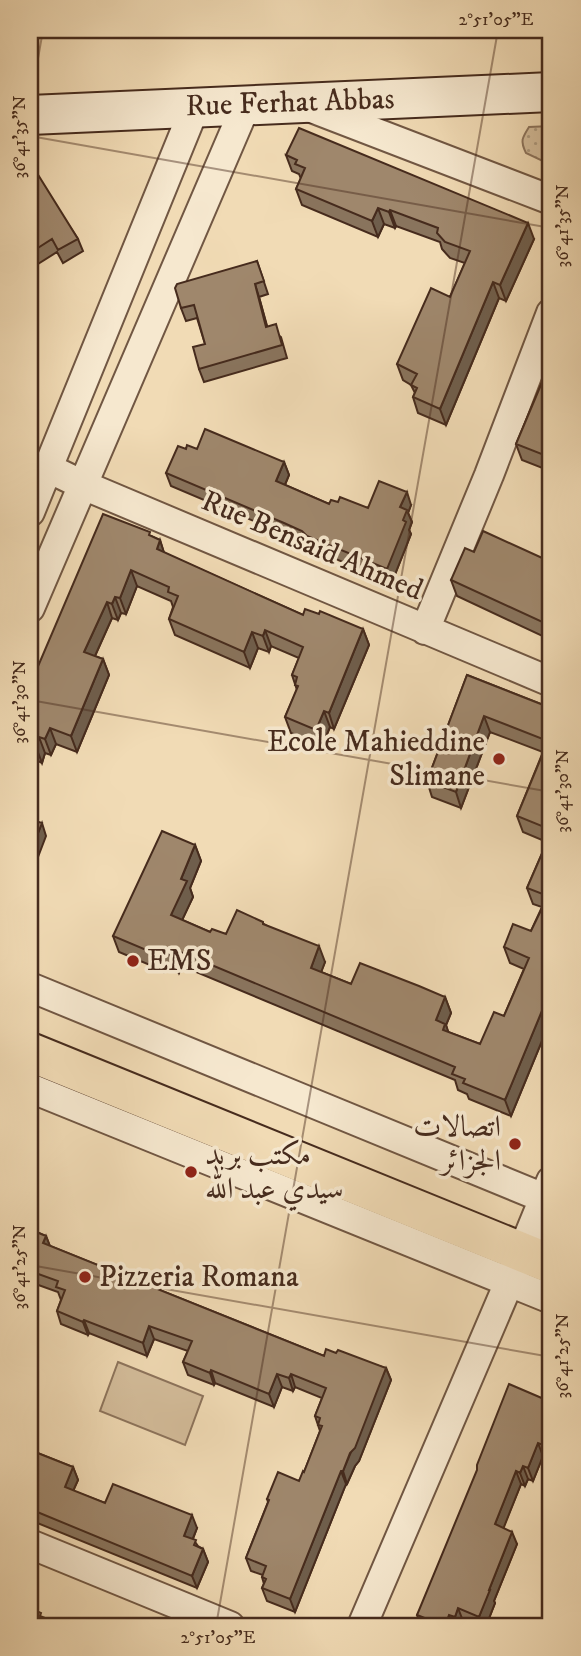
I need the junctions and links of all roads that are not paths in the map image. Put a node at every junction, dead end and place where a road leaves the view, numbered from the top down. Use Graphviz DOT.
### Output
graph roads {
  1 [pos="551,92"];
  2 [pos="301,104"];
  3 [pos="246,105"];
  4 [pos="195,107"];
  5 [pos="30,115"];
  6 [pos="551,200"];
  7 [pos="551,313"];
  8 [pos="48,468"];
  9 [pos="83,485"];
  10 [pos="30,512"];
  11 [pos="30,608"];
  12 [pos="425,630"];
  13 [pos="551,682"];
  14 [pos="30,987"];
  15 [pos="30,1026"];
  16 [pos="30,1052"];
  17 [pos="30,1088"];
  18 [pos="539,1230"];
  19 [pos="551,1299"];
  20 [pos="30,1544"];
  21 [pos="230,1626"];
  22 [pos="362,1626"];
  1 -- 2 [label="street, Rue Ferhat Abbas"];
  2 -- 3 [label="street, Rue Ferhat Abbas"];
  2 -- 6 [label="street"];
  3 -- 4 [label="street, Rue Ferhat Abbas"];
  3 -- 9 [label="street"];
  4 -- 5 [label="street, Rue Ferhat Abbas"];
  4 -- 8 [label="street"];
  7 -- 12 [label="street"];
  8 -- 9 [label="street, Rue Bensaid Ahmed"];
  8 -- 10 [label="street"];
  9 -- 11 [label="street"];
  9 -- 12 [label="street, Rue Bensaid Ahmed"];
  12 -- 13 [label="street, Rue Bensaid Ahmed"];
  14 -- 18 [label="street"];
  15 -- 18 [label="main road"];
  16 -- 18 [label="main road"];
  17 -- 18 [label="street"];
  18 -- 19 [label="street"];
  18 -- 22 [label="street"];
  20 -- 21 [label="street"];
}
